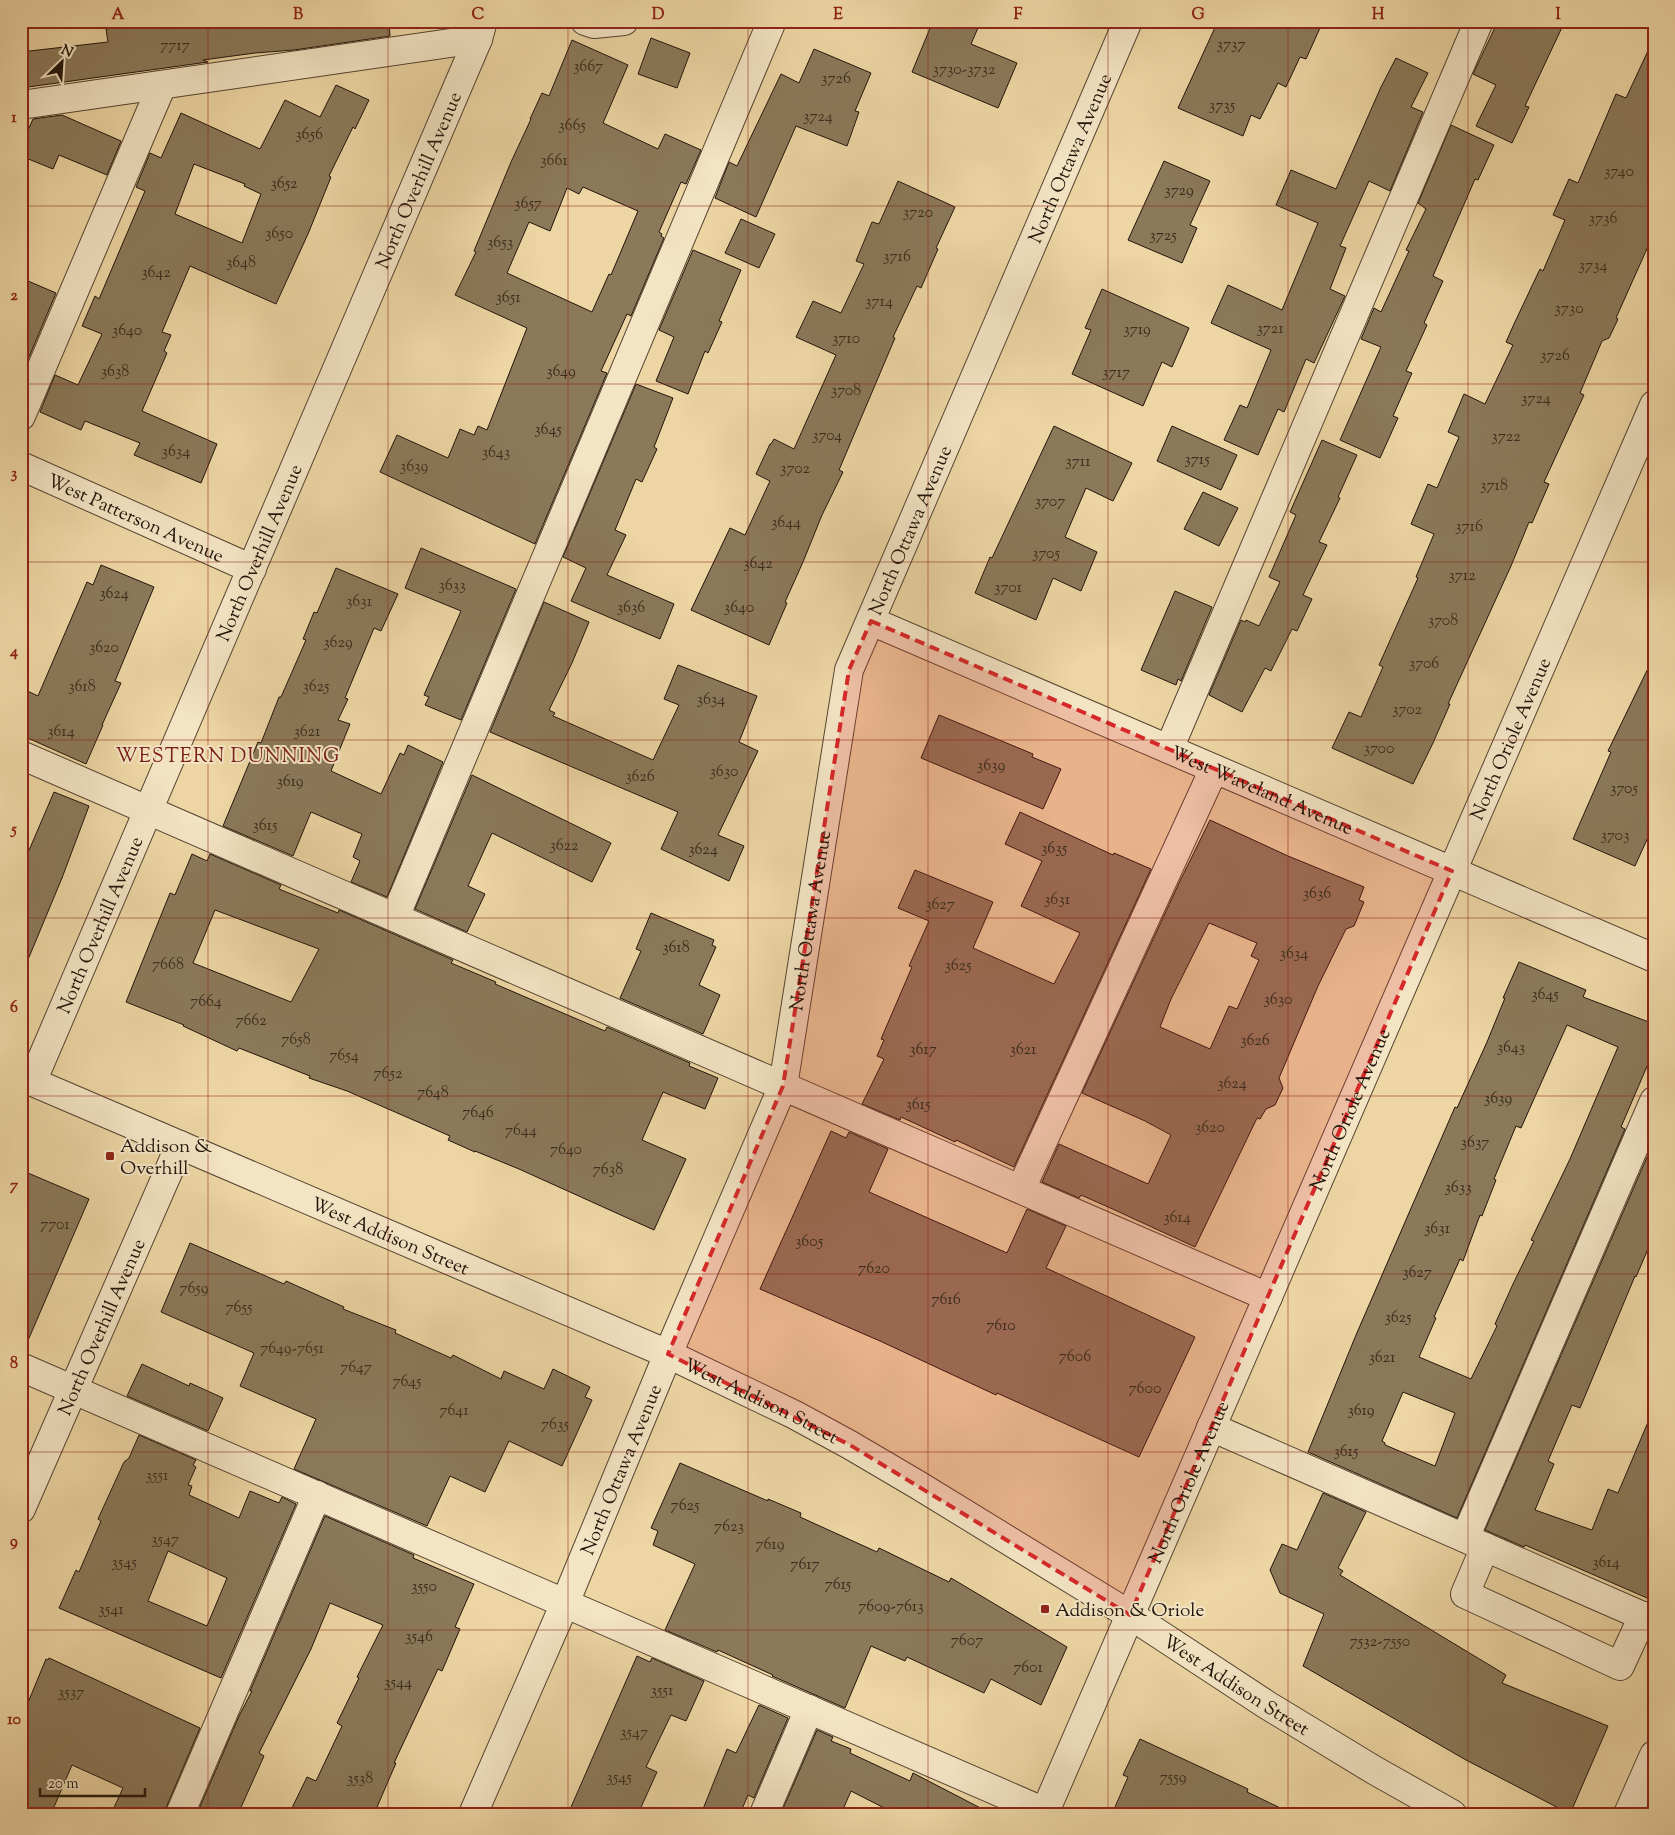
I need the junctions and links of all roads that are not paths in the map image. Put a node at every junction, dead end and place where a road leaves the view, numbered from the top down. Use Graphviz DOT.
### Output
graph roads {
  1 [pos="585,21"];
  2 [pos="624,21"];
  3 [pos="772,21"];
  4 [pos="1128,21"];
  5 [pos="1479,21"];
  6 [pos="480,30"];
  7 [pos="162,85"];
  8 [pos="21,105"];
  9 [pos="1654,405"];
  10 [pos="21,416"];
  11 [pos="21,466"];
  12 [pos="252,569"];
  13 [pos="872,621"];
  14 [pos="1169,749"];
  15 [pos="21,755"];
  16 [pos="1214,769"];
  17 [pos="148,810"];
  18 [pos="1452,871"];
  19 [pos="394,917"];
  20 [pos="1654,958"];
  21 [pos="27,1080"];
  22 [pos="783,1086"];
  23 [pos="1654,1101"];
  24 [pos="180,1145"];
  25 [pos="1021,1189"];
  26 [pos="1268,1297"];
  27 [pos="668,1354"];
  28 [pos="21,1367"];
  29 [pos="73,1390"];
  30 [pos="1211,1428"];
  31 [pos="317,1495"];
  32 [pos="21,1509"];
  33 [pos="1475,1543"];
  34 [pos="565,1603"];
  35 [pos="1130,1615"];
  36 [pos="1648,1618"];
  37 [pos="809,1709"];
  38 [pos="1654,1755"];
  39 [pos="1045,1813"];
  40 [pos="180,1814"];
  41 [pos="473,1814"];
  42 [pos="764,1814"];
  43 [pos="1452,1814"];
  44 [pos="1628,1814"];
  1 -- 2 [label="street"];
  3 -- 19 [label="street"];
  4 -- 13 [label="street, North Ottawa Avenue"];
  5 -- 14 [label="street"];
  6 -- 7 [label="street"];
  6 -- 12 [label="street, North Overhill Avenue"];
  7 -- 8 [label="street"];
  7 -- 10 [label="street"];
  9 -- 18 [label="street, North Oriole Avenue"];
  11 -- 12 [label="street, West Patterson Avenue"];
  12 -- 17 [label="street, North Overhill Avenue"];
  13 -- 14 [label="street, West Waveland Avenue"];
  13 -- 22 [label="street, North Ottawa Avenue"];
  14 -- 16 [label="street, West Waveland Avenue"];
  15 -- 17 [label="street"];
  16 -- 18 [label="street, West Waveland Avenue"];
  16 -- 25 [label="street"];
  17 -- 19 [label="street"];
  17 -- 21 [label="street, North Overhill Avenue"];
  18 -- 20 [label="street, West Waveland Avenue"];
  18 -- 26 [label="street, North Oriole Avenue"];
  19 -- 22 [label="street"];
  21 -- 24 [label="street, West Addison Street"];
  22 -- 25 [label="street"];
  22 -- 27 [label="street, North Ottawa Avenue"];
  23 -- 33 [label="street"];
  24 -- 27 [label="street, West Addison Street"];
  24 -- 29 [label="street, North Overhill Avenue"];
  25 -- 26 [label="street"];
  26 -- 30 [label="street, North Oriole Avenue"];
  27 -- 34 [label="street, North Ottawa Avenue"];
  27 -- 35 [label="street, West Addison Street"];
  28 -- 29 [label="street"];
  29 -- 31 [label="street"];
  29 -- 32 [label="street, North Overhill Avenue"];
  30 -- 33 [label="street"];
  30 -- 35 [label="street, North Oriole Avenue"];
  31 -- 34 [label="street"];
  31 -- 40 [label="street"];
  33 -- 36 [label="street"];
  33 -- 36 [label="street"];
  34 -- 37 [label="street"];
  34 -- 41 [label="street, North Ottawa Avenue"];
  35 -- 39 [label="street, North Oriole Avenue"];
  35 -- 43 [label="street, West Addison Street"];
  37 -- 39 [label="street"];
  37 -- 42 [label="street"];
  38 -- 44 [label="street"];
}
